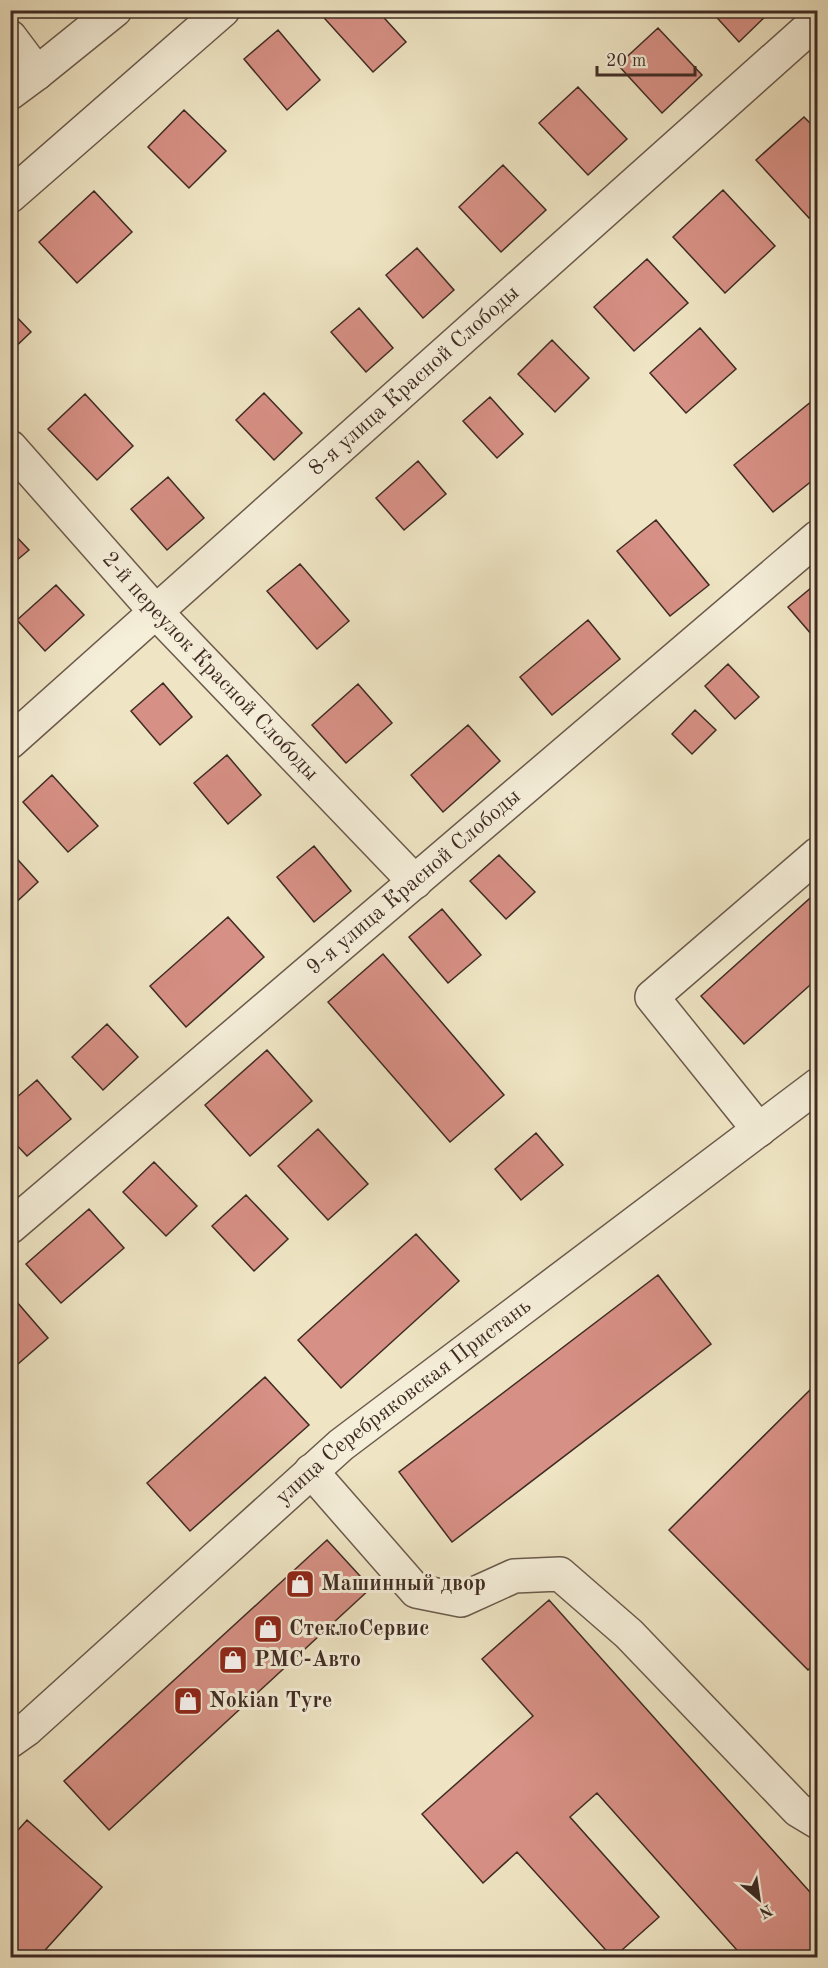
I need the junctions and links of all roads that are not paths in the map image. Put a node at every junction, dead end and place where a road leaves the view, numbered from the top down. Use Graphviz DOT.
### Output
graph roads {
  1 [pos="115,10"];
  2 [pos="223,10"];
  3 [pos="818,20"];
  4 [pos="10,37"];
  5 [pos="37,73"];
  6 [pos="10,93"];
  7 [pos="10,196"];
  8 [pos="10,447"];
  9 [pos="818,537"];
  10 [pos="156,612"];
  11 [pos="10,742"];
  12 [pos="818,854"];
  13 [pos="415,882"];
  14 [pos="818,1085"];
  15 [pos="759,1130"];
  16 [pos="10,1227"];
  17 [pos="311,1471"];
  18 [pos="10,1741"];
  19 [pos="818,1822"];
  1 -- 5 [label="street"];
  2 -- 7 [label="street"];
  3 -- 10 [label="street, 8-я улица Красной Слободы"];
  4 -- 5 [label="street"];
  5 -- 6 [label="street"];
  8 -- 10 [label="street, 2-й переулок Красной Слободы"];
  9 -- 13 [label="street, 9-я улица Красной Слободы"];
  10 -- 11 [label="street, 8-я улица Красной Слободы"];
  10 -- 13 [label="street, 2-й переулок Красной Слободы"];
  12 -- 15 [label="street"];
  13 -- 16 [label="street, 9-я улица Красной Слободы"];
  14 -- 15 [label="street, улица Серебряковская Пристань"];
  15 -- 17 [label="street, улица Серебряковская Пристань"];
  17 -- 18 [label="street, улица Серебряковская Пристань"];
  17 -- 19 [label="street"];
}
